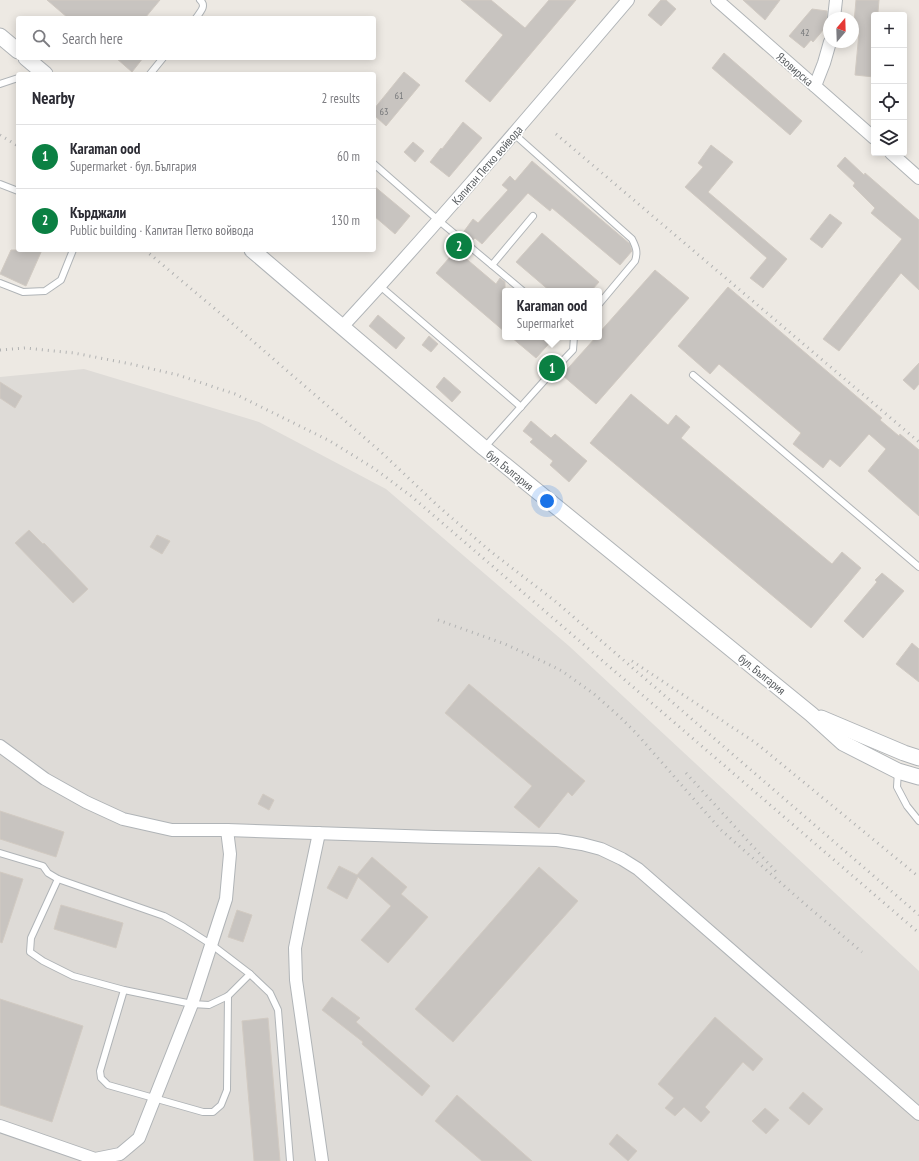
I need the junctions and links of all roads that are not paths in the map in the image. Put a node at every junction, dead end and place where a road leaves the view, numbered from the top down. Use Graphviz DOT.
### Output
graph roads {
  1 [pos="200,0"];
  2 [pos="209,0"];
  3 [pos="628,0"];
  4 [pos="717,0"];
  5 [pos="836,0"];
  6 [pos="203,7"];
  7 [pos="835,12"];
  8 [pos="198,16"];
  9 [pos="0,36"];
  10 [pos="828,48"];
  11 [pos="16,49"];
  12 [pos="28,60"];
  13 [pos="161,60"];
  14 [pos="40,72"];
  15 [pos="152,72"];
  16 [pos="16,79"];
  17 [pos="0,84"];
  18 [pos="815,86"];
  19 [pos="514,134"];
  20 [pos="871,135"];
  21 [pos="894,156"];
  22 [pos="376,166"];
  23 [pos="919,178"];
  24 [pos="0,184"];
  25 [pos="16,189"];
  26 [pos="533,216"];
  27 [pos="438,220"];
  28 [pos="72,252"];
  29 [pos="254,252"];
  30 [pos="492,265"];
  31 [pos="0,283"];
  32 [pos="380,286"];
  33 [pos="519,288"];
  34 [pos="602,301"];
  35 [pos="342,327"];
  36 [pos="574,340"];
  37 [pos="693,375"];
  38 [pos="521,407"];
  39 [pos="484,448"];
  40 [pos="919,567"];
  41 [pos="811,714"];
  42 [pos="0,746"];
  43 [pos="919,758"];
  44 [pos="898,771"];
  45 [pos="919,777"];
  46 [pos="919,821"];
  47 [pos="227,830"];
  48 [pos="319,833"];
  49 [pos="0,853"];
  50 [pos="58,880"];
  51 [pos="212,945"];
  52 [pos="250,974"];
  53 [pos="124,990"];
  54 [pos="228,996"];
  55 [pos="192,1004"];
  56 [pos="155,1098"];
  57 [pos="919,1114"];
  58 [pos="0,1126"];
  59 [pos="290,1161"];
  60 [pos="322,1161"];
  1 -- 6 [label="lane"];
  2 -- 6 [label="lane"];
  3 -- 19 [label="street, Капитан Петко войвода"];
  4 -- 18 [label="street, Язовирска"];
  5 -- 7 [label="street"];
  6 -- 8 [label="lane"];
  9 -- 11 [label="street"];
  10 -- 18 [label="street"];
  12 -- 14 [label="street"];
  13 -- 15 [label="lane"];
  16 -- 17 [label="lane"];
  18 -- 20 [label="street, Язовирска"];
  19 -- 27 [label="street, Капитан Петко войвода"];
  19 -- 34 [label="lane"];
  21 -- 23 [label="street"];
  22 -- 27 [label="lane"];
  24 -- 25 [label="lane"];
  26 -- 30 [label="lane"];
  27 -- 30 [label="lane"];
  27 -- 32 [label="street, Капитан Петко войвода"];
  28 -- 31 [label="lane"];
  29 -- 35 [label="street, бул. България"];
  30 -- 33 [label="lane"];
  32 -- 35 [label="street, Капитан Петко войвода"];
  32 -- 38 [label="lane"];
  35 -- 39 [label="street, бул. България"];
  36 -- 38 [label="lane"];
  37 -- 40 [label="lane"];
  38 -- 39 [label="lane"];
  39 -- 41 [label="street, бул. България"];
  41 -- 43 [label="street, бул. България"];
  41 -- 44 [label="street, бул. България"];
  42 -- 47 [label="street"];
  44 -- 45 [label="street, бул. България"];
  44 -- 46 [label="lane"];
  47 -- 48 [label="street"];
  47 -- 51 [label="street"];
  48 -- 57 [label="street"];
  48 -- 60 [label="street"];
  49 -- 50 [label="lane"];
  50 -- 51 [label="lane"];
  50 -- 53 [label="lane"];
  51 -- 52 [label="lane"];
  51 -- 55 [label="street"];
  52 -- 54 [label="lane"];
  52 -- 59 [label="lane"];
  53 -- 55 [label="lane"];
  53 -- 56 [label="lane"];
  54 -- 55 [label="lane"];
  54 -- 56 [label="lane"];
  55 -- 56 [label="street"];
  56 -- 58 [label="street"];
}
